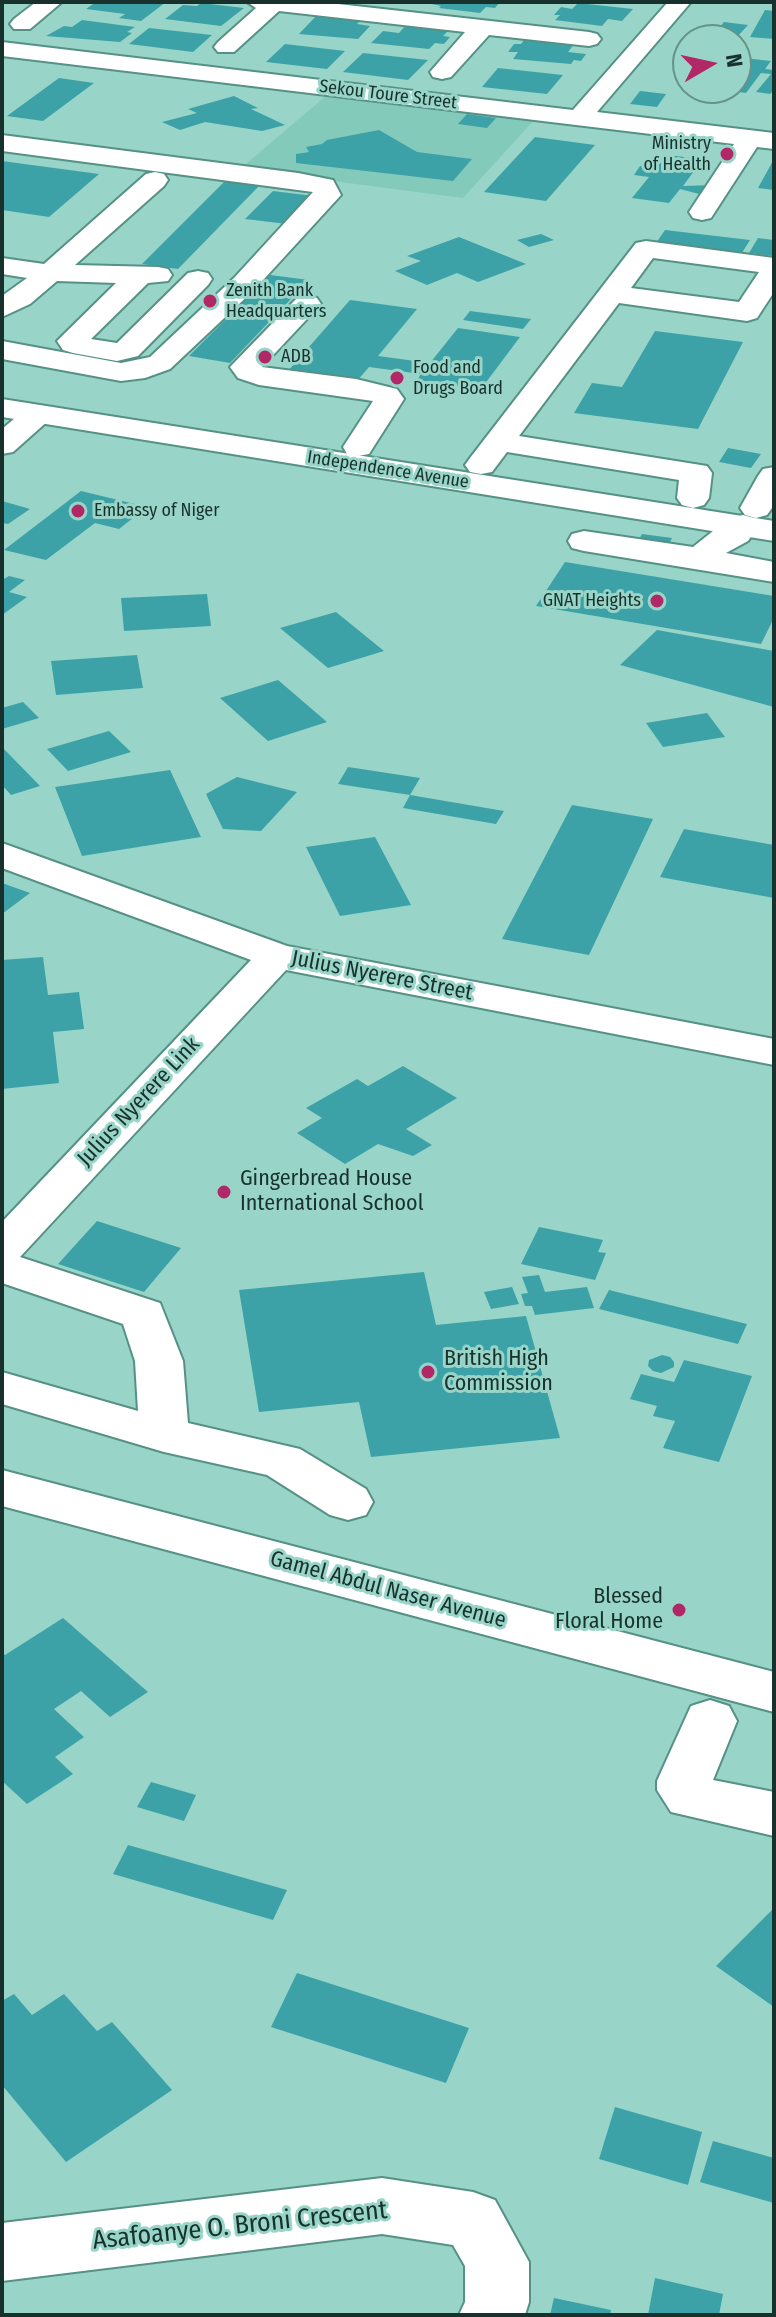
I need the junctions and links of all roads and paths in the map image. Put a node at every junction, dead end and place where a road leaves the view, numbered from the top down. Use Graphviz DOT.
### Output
graph roads {
  1 [pos="51,2"];
  2 [pos="680,2"];
  3 [pos="279,3"];
  4 [pos="517,11"];
  5 [pos="22,24"];
  6 [pos="492,28"];
  7 [pos="589,39"];
  8 [pos="226,47"];
  9 [pos="2,49"];
  10 [pos="442,72"];
  11 [pos="580,117"];
  12 [pos="762,140"];
  13 [pos="2,143"];
  14 [pos="155,180"];
  15 [pos="702,212"];
  16 [pos="2,266"];
  17 [pos="774,269"];
  18 [pos="50,273"];
  19 [pos="141,274"];
  20 [pos="198,279"];
  21 [pos="244,284"];
  22 [pos="612,294"];
  23 [pos="307,304"];
  24 [pos="2,308"];
  25 [pos="2,350"];
  26 [pos="2,392"];
  27 [pos="2,408"];
  28 [pos="38,414"];
  29 [pos="514,444"];
  30 [pos="2,445"];
  31 [pos="358,447"];
  32 [pos="774,476"];
  33 [pos="695,486"];
  34 [pos="762,518"];
  35 [pos="584,541"];
  36 [pos="700,558"];
  37 [pos="774,572"];
  38 [pos="2,855"];
  39 [pos="277,956"];
  40 [pos="774,1052"];
  41 [pos="2,1249"];
  42 [pos="2,1267"];
  43 [pos="2,1388"];
  44 [pos="164,1435"];
  45 [pos="2,1488"];
  46 [pos="348,1502"];
  47 [pos="774,1692"];
  48 [pos="710,1721"];
  49 [pos="774,1814"];
  50 [pos="2,2252"];
  51 [pos="492,2315"];
  1 -- 5 [label="street"];
  2 -- 11 [label="street"];
  3 -- 6 [label="street"];
  3 -- 8 [label="street"];
  4 -- 6 [label="street"];
  6 -- 7 [label="street"];
  6 -- 10 [label="street"];
  9 -- 11 [label="street, Sekou Toure Street"];
  11 -- 12 [label="street, Sekou Toure Street"];
  12 -- 15 [label="street"];
  13 -- 21 [label="street"];
  14 -- 18 [label="street"];
  16 -- 18 [label="street"];
  17 -- 22 [label="street"];
  17 -- 22 [label="street"];
  18 -- 19 [label="street"];
  18 -- 24 [label="street"];
  19 -- 20 [label="street"];
  19 -- 20 [label="street"];
  20 -- 21 [label="street"];
  21 -- 25 [label="street"];
  22 -- 29 [label="street"];
  23 -- 31 [label="street"];
  26 -- 31 [label="street, Independence Avenue"];
  27 -- 28 [label="street, Independence Avenue"];
  28 -- 30 [label="street"];
  28 -- 34 [label="street, Independence Avenue"];
  29 -- 31 [label="street, Independence Avenue"];
  29 -- 33 [label="street"];
  29 -- 33 [label="street, Independence Avenue"];
  32 -- 34 [label="street"];
  33 -- 34 [label="street, Independence Avenue"];
  34 -- 36 [label="street"];
  35 -- 36 [label="street"];
  36 -- 37 [label="street"];
  38 -- 39 [label="street, Julius Nyerere Street"];
  39 -- 40 [label="street, Julius Nyerere Street"];
  39 -- 41 [label="street, Julius Nyerere Link"];
  42 -- 44 [label="street"];
  43 -- 44 [label="street"];
  44 -- 46 [label="street"];
  45 -- 47 [label="street, Gamel Abdul Naser Avenue"];
  48 -- 49 [label="street"];
  50 -- 51 [label="street, Asafoanye O. Broni Crescent"];
}
